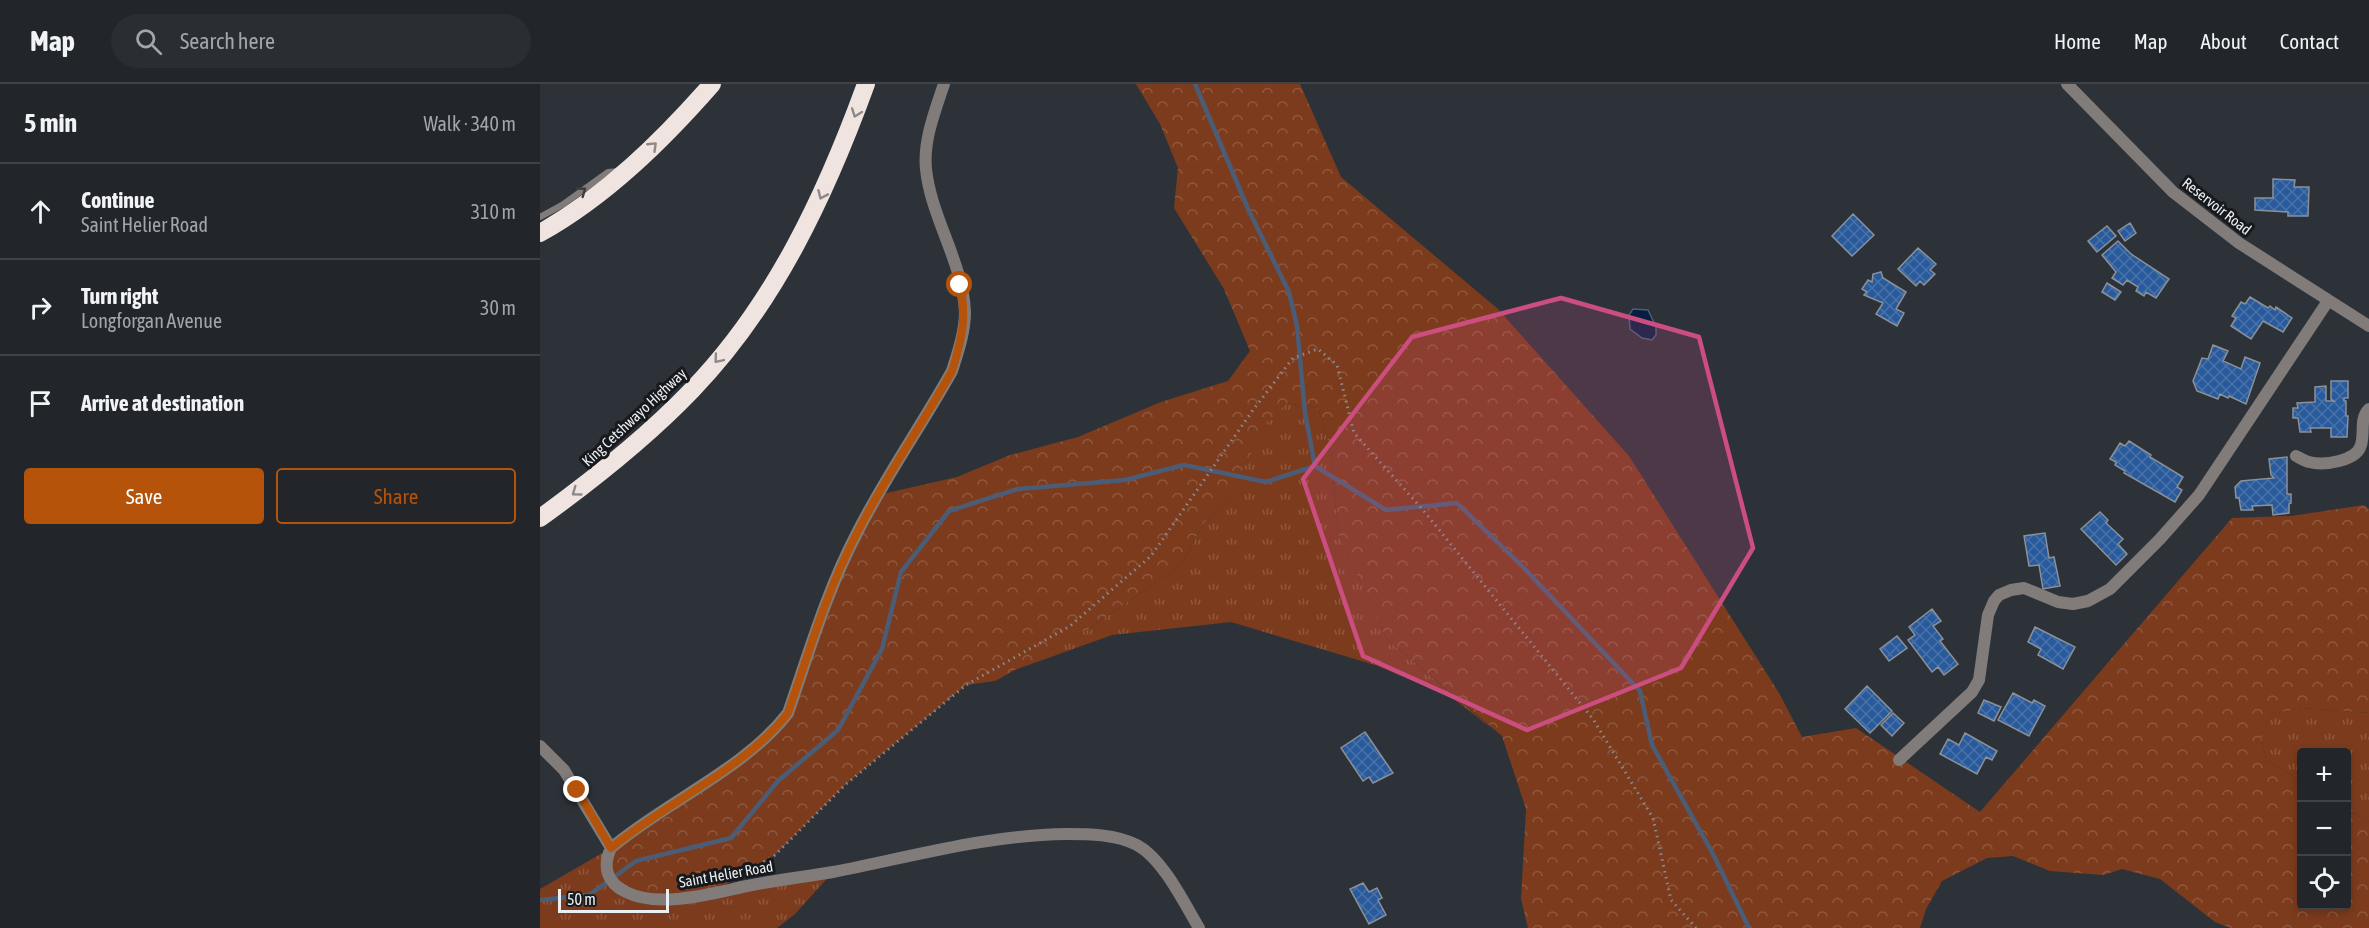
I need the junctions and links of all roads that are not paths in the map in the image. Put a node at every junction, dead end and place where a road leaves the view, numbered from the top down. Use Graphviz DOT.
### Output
graph roads {
  1 [pos="712,84"];
  2 [pos="867,84"];
  3 [pos="944,84"];
  4 [pos="2067,84"];
  5 [pos="626,172"];
  6 [pos="540,217"];
  7 [pos="540,233"];
  8 [pos="2328,301"];
  9 [pos="2369,326"];
  10 [pos="2369,409"];
  11 [pos="2296,456"];
  12 [pos="540,518"];
  13 [pos="540,746"];
  14 [pos="1899,760"];
  15 [pos="611,848"];
  16 [pos="1199,928"];
  5 -- 1 [label="highway, one-way"];
  2 -- 12 [label="highway, King Cetshwayo Highway, one-way"];
  3 -- 15 [label="street"];
  4 -- 8 [label="street, Reservoir Road"];
  6 -- 5 [label="lane, one-way"];
  5 -- 7 [label="highway"];
  8 -- 9 [label="street, Reservoir Road"];
  8 -- 14 [label="street"];
  10 -- 11 [label="street"];
  13 -- 15 [label="street"];
  15 -- 16 [label="street, Saint Helier Road"];
}
